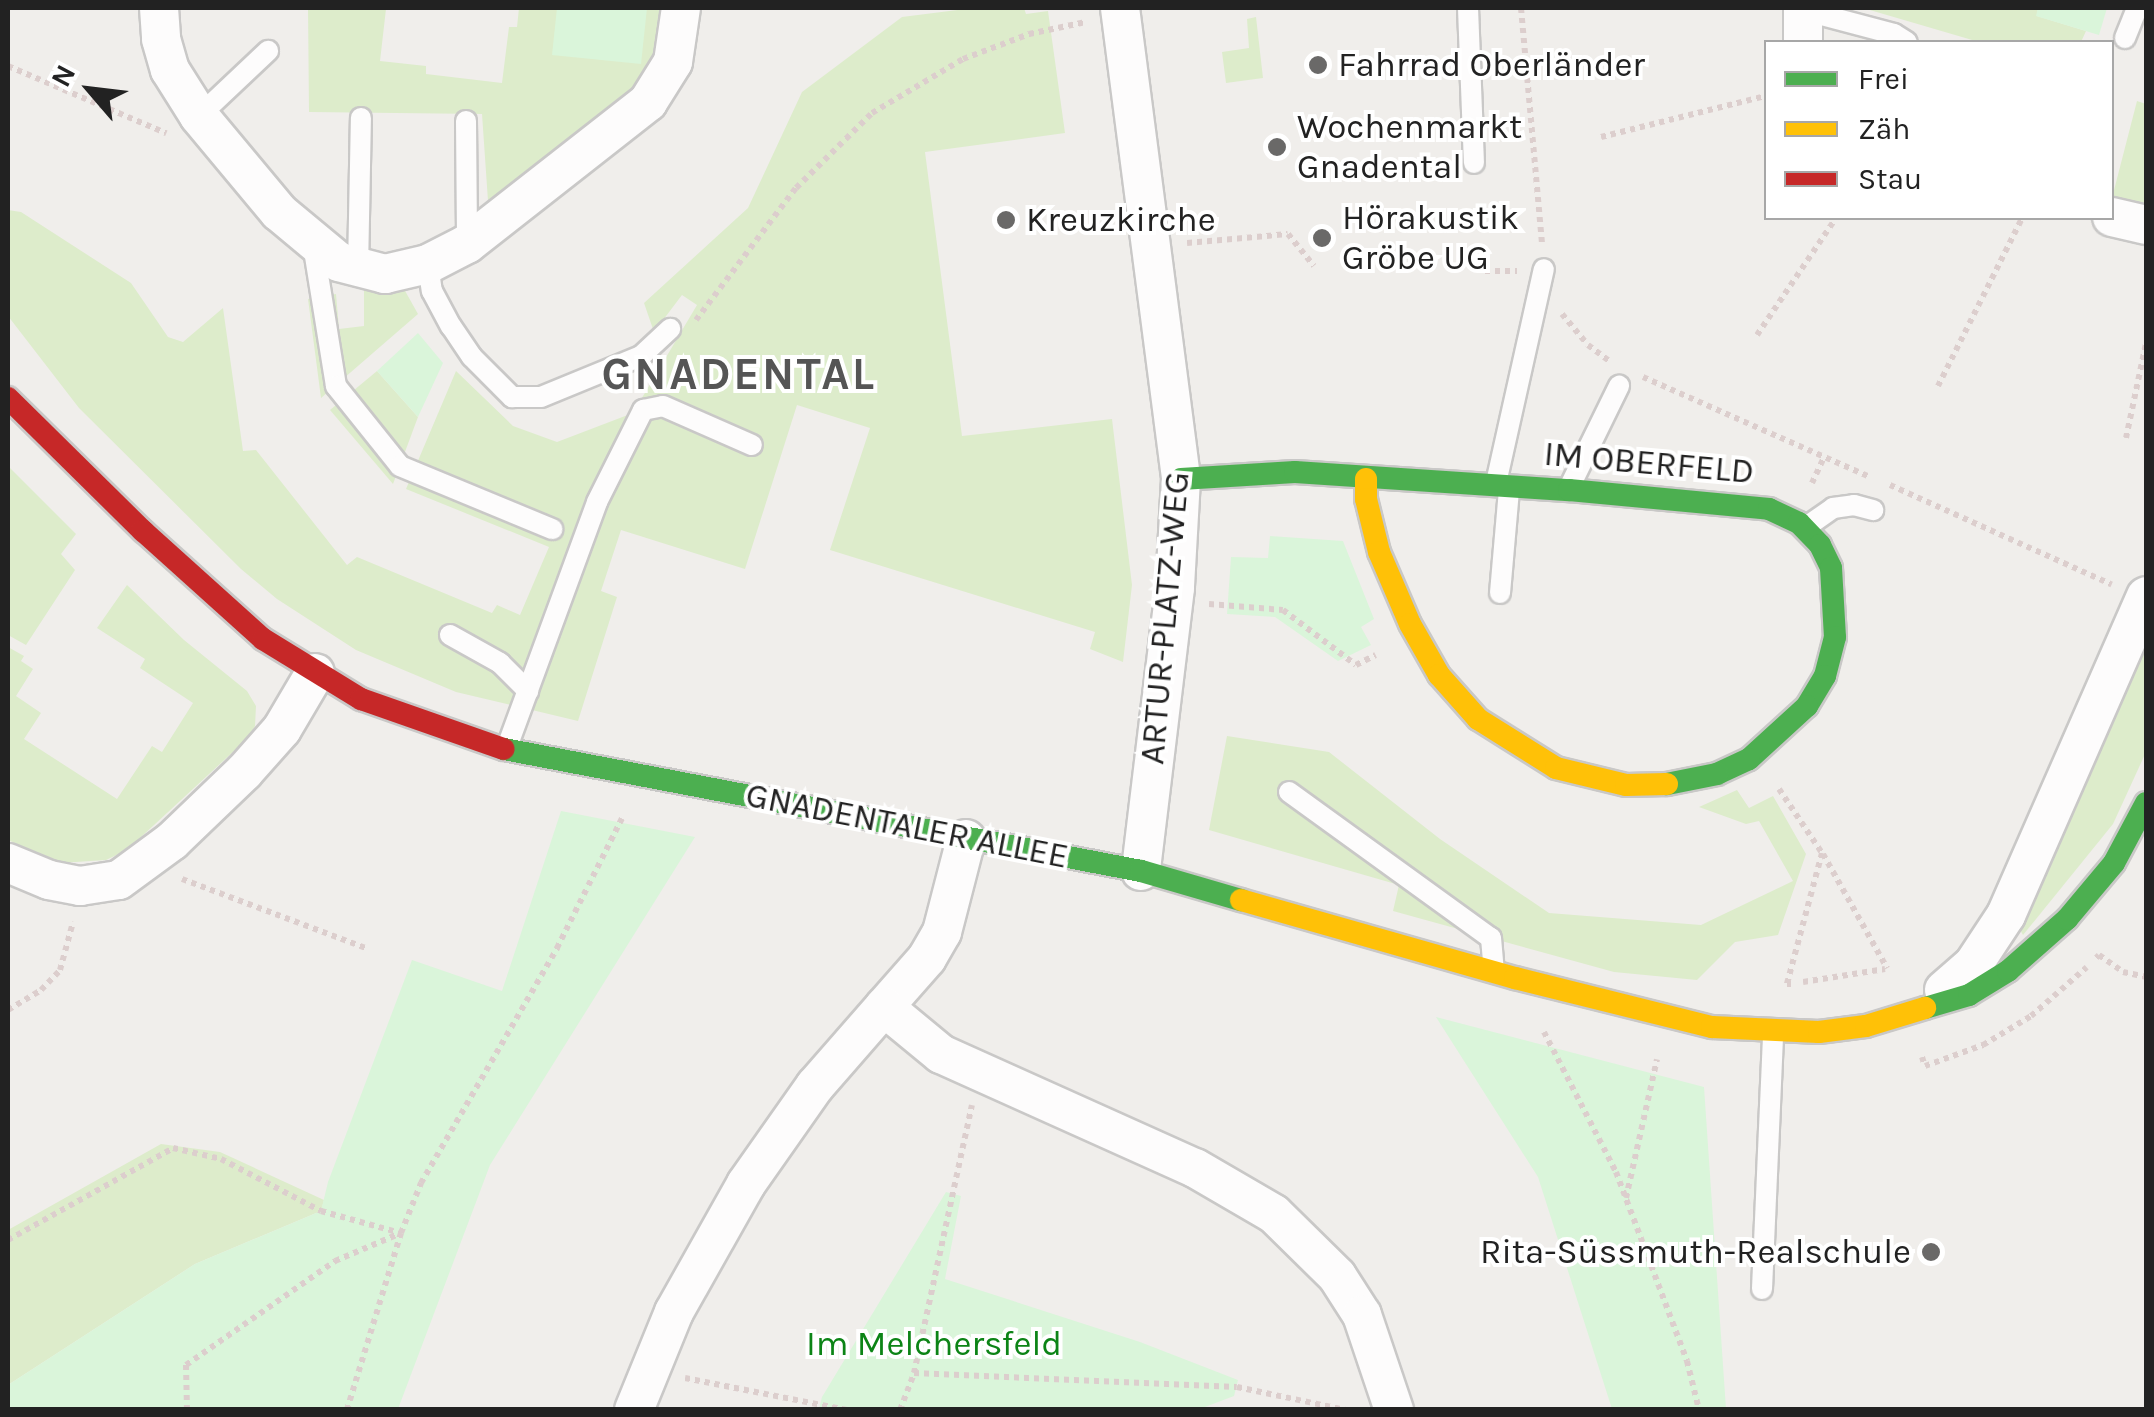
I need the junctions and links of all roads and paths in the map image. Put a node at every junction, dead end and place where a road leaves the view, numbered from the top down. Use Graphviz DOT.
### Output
graph roads {
  1 [pos="159,8"];
  2 [pos="681,8"];
  3 [pos="1468,8"];
  4 [pos="1521,8"];
  5 [pos="2137,8"];
  6 [pos="1121,11"];
  7 [pos="1803,20"];
  8 [pos="2125,38"];
  9 [pos="1904,40"];
  10 [pos="268,51"];
  11 [pos="8,66"];
  12 [pos="1764,96"];
  13 [pos="361,118"];
  14 [pos="466,121"];
  15 [pos="185,126"];
  16 [pos="1601,137"];
  17 [pos="1474,164"];
  18 [pos="2114,217"];
  19 [pos="1835,220"];
  20 [pos="2021,220"];
  21 [pos="2146,225"];
  22 [pos="314,244"];
  23 [pos="467,244"];
  24 [pos="1151,246"];
  25 [pos="428,264"];
  26 [pos="1314,266"];
  27 [pos="1544,269"];
  28 [pos="358,270"];
  29 [pos="680,328"];
  30 [pos="1757,336"];
  31 [pos="2146,342"];
  32 [pos="1623,375"];
  33 [pos="1938,386"];
  34 [pos="8,398"];
  35 [pos="2126,438"];
  36 [pos="752,445"];
  37 [pos="1181,479"];
  38 [pos="1366,479"];
  39 [pos="1502,485"];
  40 [pos="1569,490"];
  41 [pos="1873,510"];
  42 [pos="552,529"];
  43 [pos="1805,529"];
  44 [pos="1500,593"];
  45 [pos="2144,599"];
  46 [pos="1173,601"];
  47 [pos="1415,635"];
  48 [pos="450,636"];
  49 [pos="315,673"];
  50 [pos="528,691"];
  51 [pos="506,749"];
  52 [pos="1755,754"];
  53 [pos="643,775"];
  54 [pos="1288,792"];
  55 [pos="2146,804"];
  56 [pos="966,839"];
  57 [pos="1822,853"];
  58 [pos="155,855"];
  59 [pos="8,863"];
  60 [pos="1141,871"];
  61 [pos="80,886"];
  62 [pos="368,949"];
  63 [pos="1887,968"];
  64 [pos="1494,972"];
  65 [pos="884,1007"];
  66 [pos="8,1010"];
  67 [pos="1907,1015"];
  68 [pos="1664,1018"];
  69 [pos="1543,1031"];
  70 [pos="1773,1032"];
  71 [pos="980,1071"];
  72 [pos="1626,1200"];
  73 [pos="400,1233"];
  74 [pos="8,1240"];
  75 [pos="1762,1289"];
  76 [pos="649,1372"];
  77 [pos="914,1373"];
  78 [pos="187,1410"];
  79 [pos="347,1410"];
  80 [pos="634,1410"];
  81 [pos="847,1410"];
  82 [pos="900,1410"];
  83 [pos="1346,1410"];
  84 [pos="1394,1410"];
  85 [pos="1699,1410"];
  1 -- 15 [label="street"];
  2 -- 23 [label="street"];
  3 -- 17 [label="lane"];
  4 -- 27 [label="path, IM OBERFELD"];
  5 -- 8 [label="lane"];
  6 -- 24 [label="street, ARTUR-PLATZ-WEG"];
  6 -- 29 [label="path"];
  7 -- 9 [label="lane"];
  10 -- 15 [label="lane"];
  11 -- 15 [label="path"];
  12 -- 16 [label="path"];
  13 -- 28 [label="lane"];
  14 -- 23 [label="lane"];
  15 -- 22 [label="street"];
  18 -- 21 [label="street"];
  19 -- 30 [label="path"];
  20 -- 33 [label="path"];
  22 -- 28 [label="street"];
  22 -- 42 [label="lane"];
  23 -- 25 [label="street"];
  24 -- 26 [label="path"];
  24 -- 37 [label="street, ARTUR-PLATZ-WEG"];
  25 -- 28 [label="street"];
  25 -- 29 [label="lane"];
  27 -- 32 [label="path, IM OBERFELD"];
  27 -- 39 [label="lane"];
  31 -- 35 [label="path"];
  32 -- 40 [label="lane"];
  32 -- 45 [label="path, IM OBERFELD"];
  34 -- 49 [label="street, GNADENTALER ALLEE"];
  36 -- 50 [label="lane"];
  37 -- 38 [label="street, IM OBERFELD"];
  37 -- 46 [label="street, ARTUR-PLATZ-WEG"];
  38 -- 39 [label="street, IM OBERFELD"];
  38 -- 47 [label="street"];
  39 -- 40 [label="street, IM OBERFELD"];
  39 -- 44 [label="lane"];
  40 -- 43 [label="street, IM OBERFELD"];
  41 -- 43 [label="lane"];
  43 -- 52 [label="street"];
  45 -- 67 [label="street, GNADENTALER ALLEE"];
  46 -- 47 [label="path"];
  46 -- 60 [label="street, ARTUR-PLATZ-WEG"];
  47 -- 52 [label="street"];
  48 -- 50 [label="lane"];
  49 -- 51 [label="street, GNADENTALER ALLEE"];
  49 -- 58 [label="street"];
  50 -- 51 [label="lane"];
  51 -- 53 [label="street, GNADENTALER ALLEE"];
  52 -- 57 [label="path"];
  53 -- 56 [label="street, GNADENTALER ALLEE"];
  53 -- 73 [label="path"];
  54 -- 64 [label="lane"];
  55 -- 67 [label="street, GNADENTALER ALLEE"];
  56 -- 60 [label="street, GNADENTALER ALLEE"];
  56 -- 65 [label="street"];
  57 -- 63 [label="path"];
  57 -- 63 [label="path"];
  58 -- 61 [label="street"];
  58 -- 62 [label="path"];
  59 -- 61 [label="street"];
  60 -- 64 [label="street, GNADENTALER ALLEE"];
  61 -- 66 [label="path"];
  63 -- 67 [label="path"];
  64 -- 68 [label="street, GNADENTALER ALLEE"];
  65 -- 71 [label="street"];
  65 -- 76 [label="street"];
  67 -- 70 [label="street, GNADENTALER ALLEE"];
  68 -- 70 [label="street, GNADENTALER ALLEE"];
  68 -- 72 [label="path"];
  69 -- 72 [label="path"];
  70 -- 75 [label="lane"];
  71 -- 77 [label="path"];
  71 -- 84 [label="street"];
  72 -- 85 [label="path"];
  73 -- 74 [label="path"];
  73 -- 78 [label="path"];
  73 -- 79 [label="path"];
  76 -- 80 [label="street"];
  76 -- 81 [label="path"];
  77 -- 82 [label="path"];
  77 -- 83 [label="path"];
}
